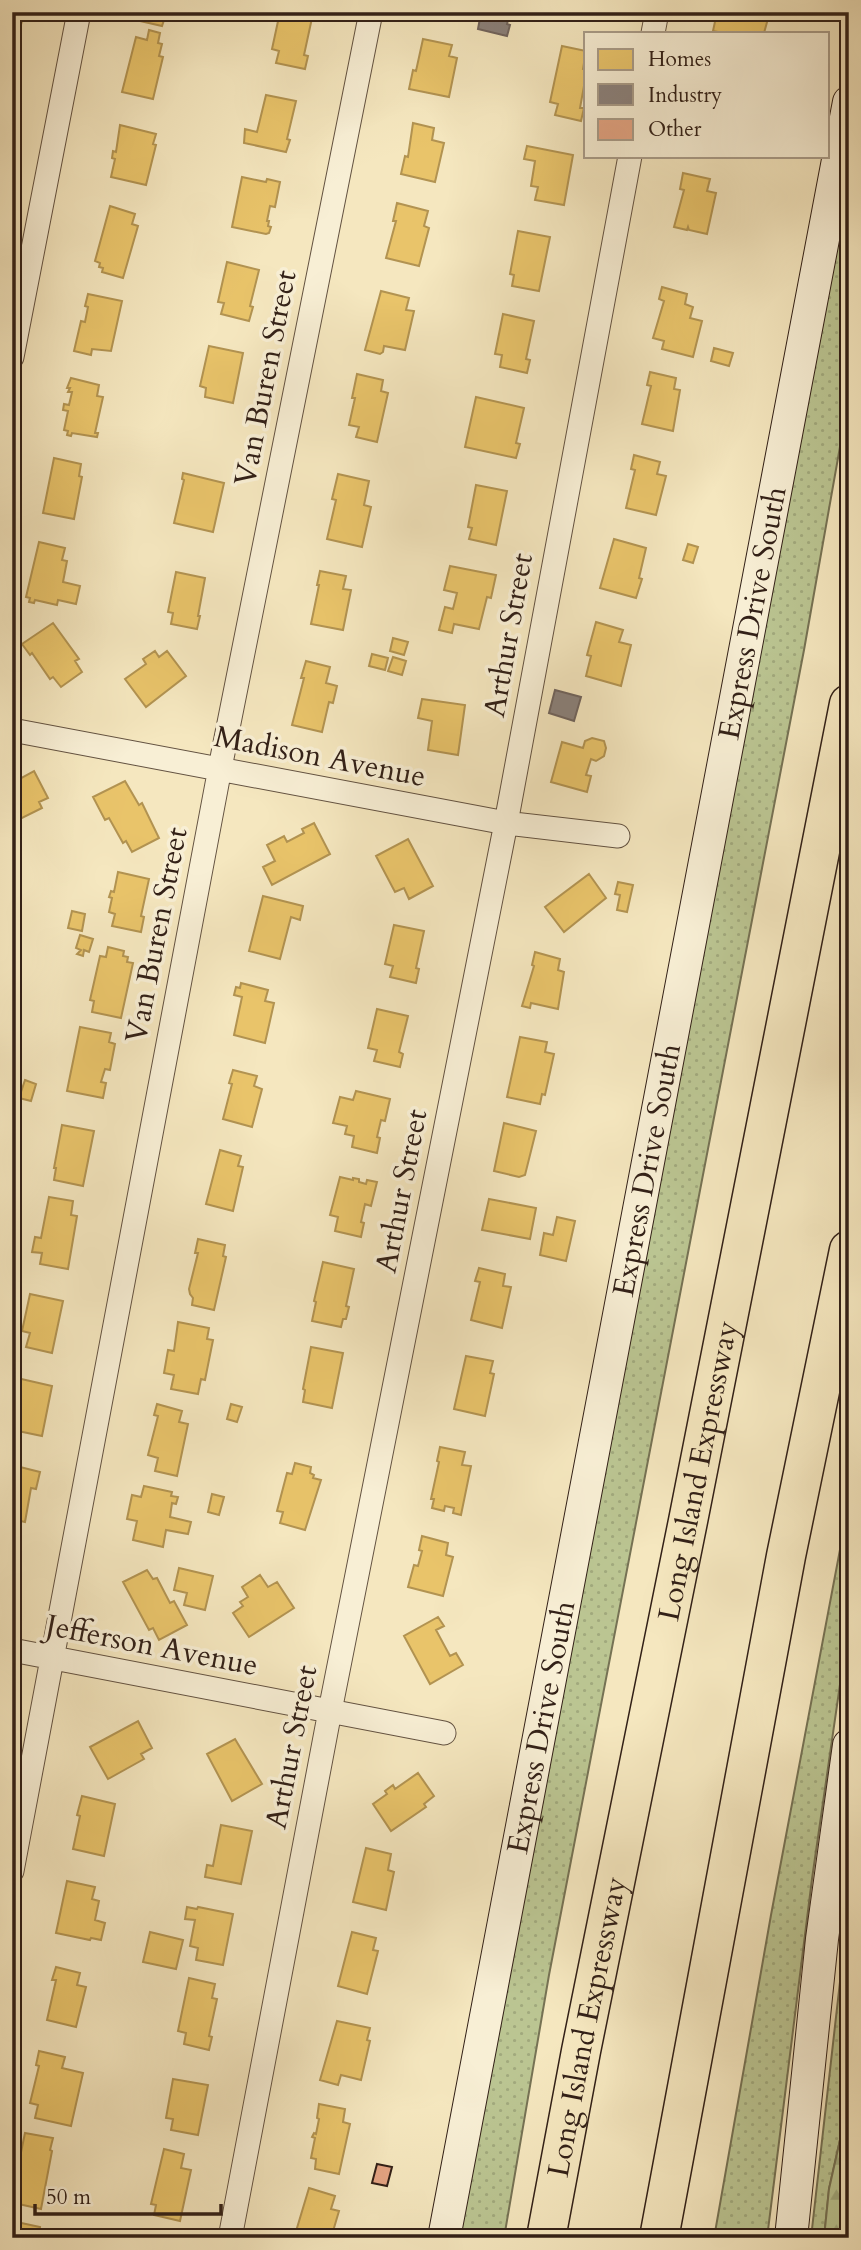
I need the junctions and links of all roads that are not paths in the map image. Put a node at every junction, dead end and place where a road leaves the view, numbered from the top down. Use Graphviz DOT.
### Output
graph roads {
  1 [pos="79,12"];
  2 [pos="371,12"];
  3 [pos="657,12"];
  4 [pos="653,32"];
  5 [pos="849,102"];
  6 [pos="630,158"];
  7 [pos="12,357"];
  8 [pos="849,704"];
  9 [pos="12,730"];
  10 [pos="219,768"];
  11 [pos="506,823"];
  12 [pos="618,836"];
  13 [pos="849,1250"];
  14 [pos="12,1650"];
  15 [pos="53,1658"];
  16 [pos="330,1711"];
  17 [pos="444,1733"];
  18 [pos="849,1745"];
  19 [pos="12,1871"];
  20 [pos="230,2238"];
  21 [pos="444,2238"];
  22 [pos="546,2238"];
  23 [pos="659,2238"];
  24 [pos="791,2238"];
  1 -- 7 [label="street"];
  2 -- 10 [label="street, Van Buren Street"];
  3 -- 4 [label="street"];
  5 -- 21 [label="main road, Express Drive South"];
  6 -- 11 [label="street, Arthur Street"];
  8 -- 22 [label="highway, Long Island Expressway"];
  9 -- 10 [label="street, Madison Avenue"];
  10 -- 11 [label="street, Madison Avenue"];
  10 -- 15 [label="street, Van Buren Street"];
  11 -- 12 [label="street, Madison Avenue"];
  11 -- 16 [label="street, Arthur Street"];
  13 -- 23 [label="highway"];
  14 -- 15 [label="street, Jefferson Avenue"];
  15 -- 16 [label="street, Jefferson Avenue"];
  15 -- 19 [label="street, Van Buren Street"];
  16 -- 17 [label="street, Jefferson Avenue"];
  16 -- 20 [label="street, Arthur Street"];
  18 -- 24 [label="main road"];
}
